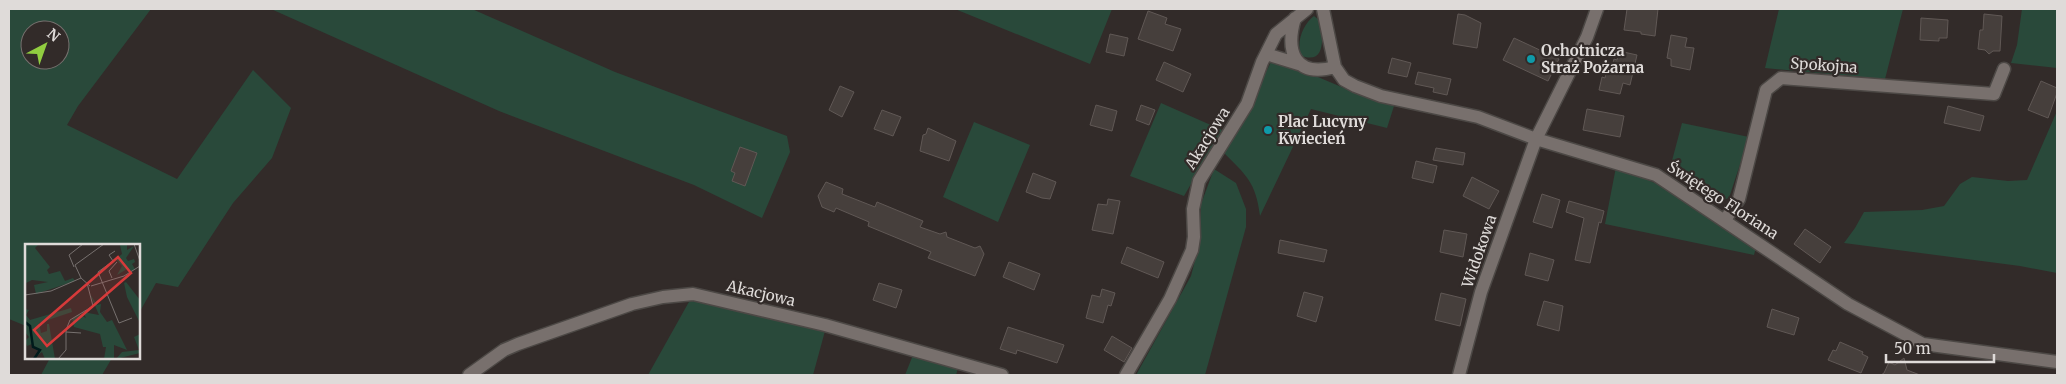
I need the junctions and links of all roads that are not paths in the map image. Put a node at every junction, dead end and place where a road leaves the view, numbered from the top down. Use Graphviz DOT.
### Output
graph roads {
  1 [pos="1306,9"];
  2 [pos="1323,9"];
  3 [pos="1597,9"];
  4 [pos="1295,18"];
  5 [pos="1266,54"];
  6 [pos="1302,65"];
  7 [pos="1335,67"];
  8 [pos="2004,69"];
  9 [pos="1536,139"];
  10 [pos="1725,220"];
  11 [pos="2057,362"];
  12 [pos="469,375"];
  13 [pos="1002,375"];
  14 [pos="1126,375"];
  15 [pos="1458,375"];
  1 -- 4 [label="street, Akacjowa"];
  2 -- 7 [label="street"];
  3 -- 9 [label="street, Widokowa"];
  4 -- 5 [label="street, Akacjowa"];
  4 -- 6 [label="street"];
  5 -- 6 [label="street"];
  5 -- 14 [label="street, Akacjowa"];
  6 -- 7 [label="street"];
  7 -- 9 [label="street, Świętego Floriana"];
  8 -- 10 [label="street, Spokojna"];
  9 -- 10 [label="street, Świętego Floriana"];
  9 -- 15 [label="street, Widokowa"];
  10 -- 11 [label="street, Świętego Floriana"];
  12 -- 13 [label="street, Akacjowa"];
}
